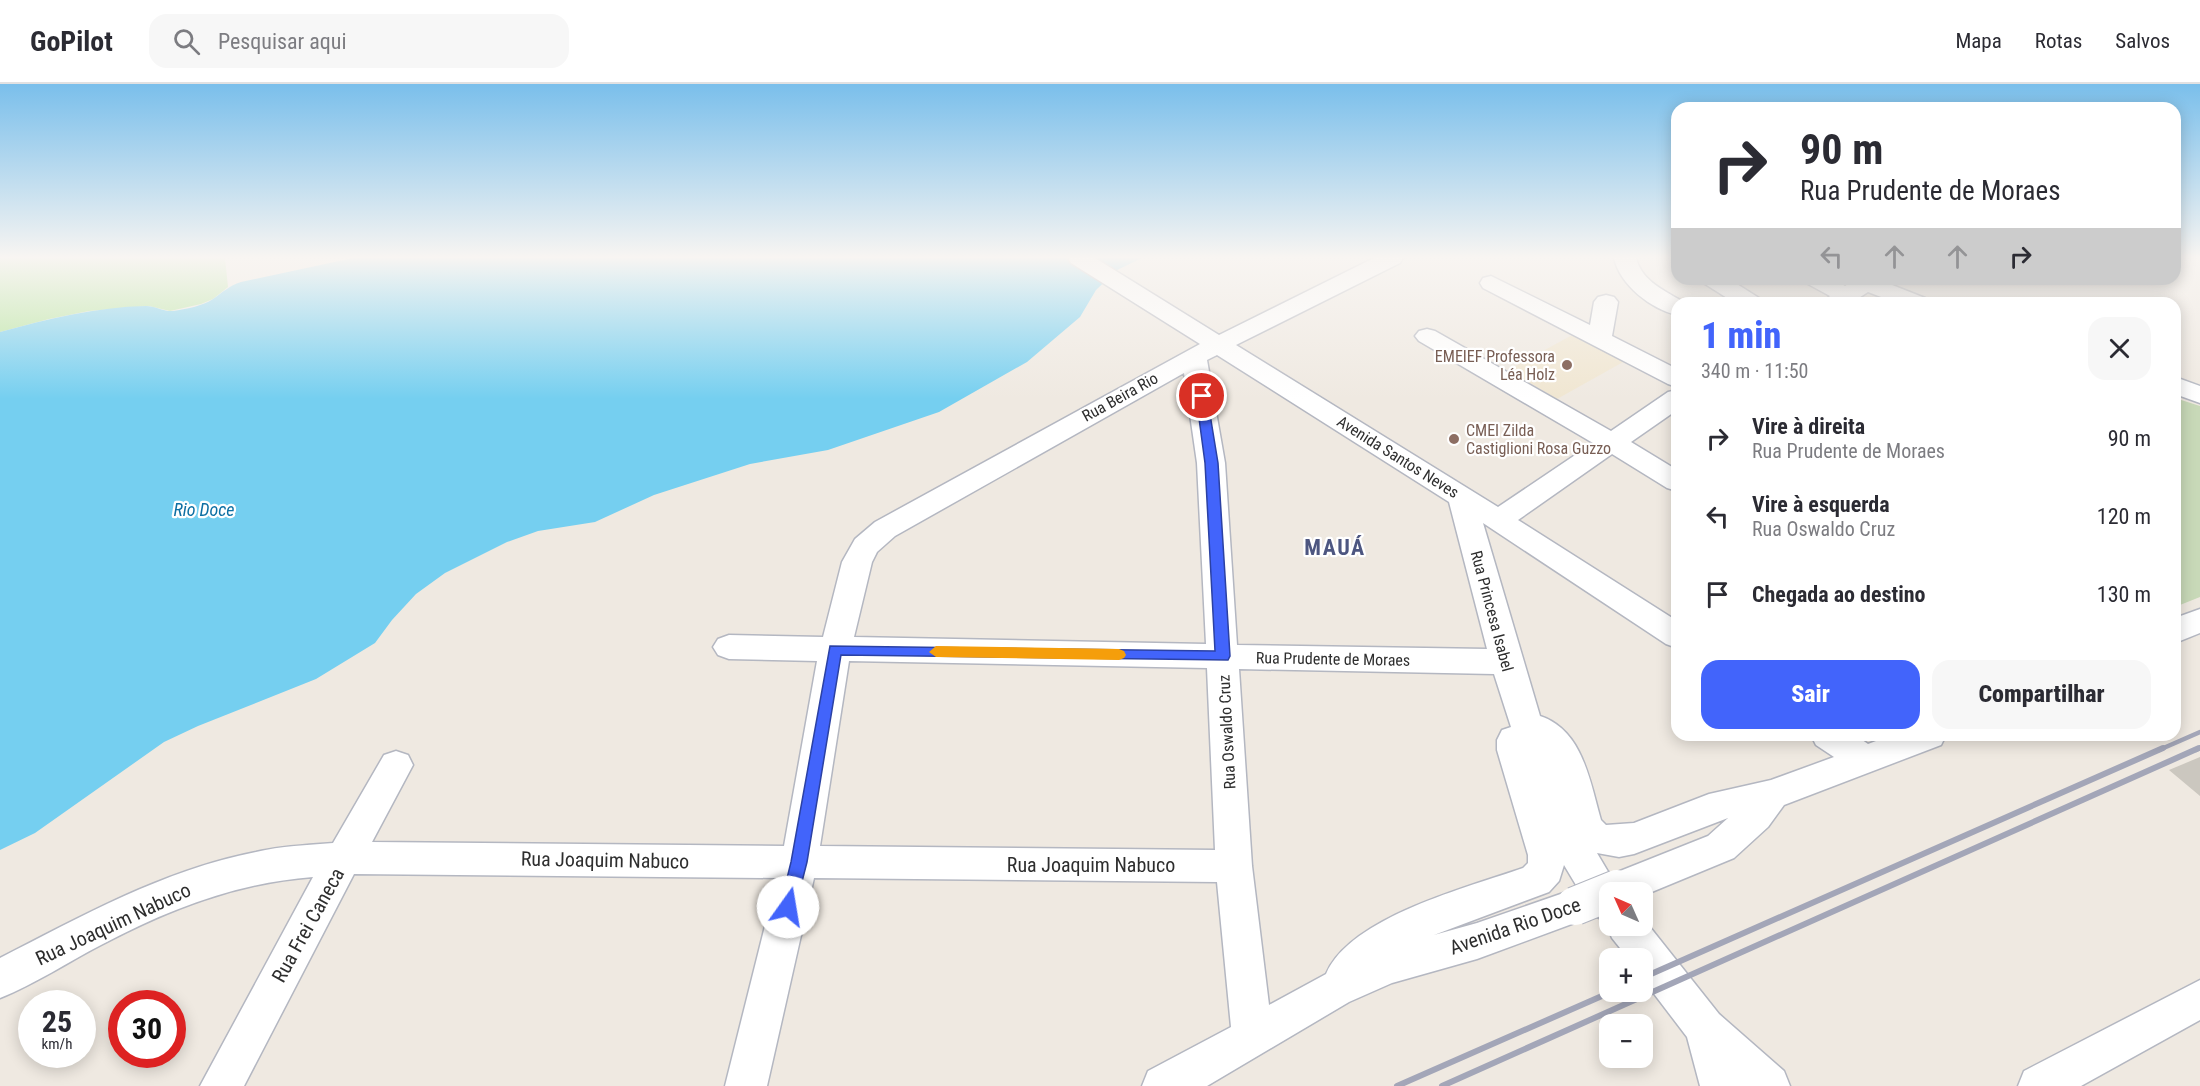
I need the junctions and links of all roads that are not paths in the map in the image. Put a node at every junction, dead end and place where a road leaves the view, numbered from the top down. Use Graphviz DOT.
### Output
graph roads {
  1 [pos="1147,305"];
  2 [pos="1298,305"];
  3 [pos="1533,305"];
  4 [pos="1606,305"];
  5 [pos="1427,336"];
  6 [pos="1600,339"];
  7 [pos="1206,351"];
  8 [pos="1671,376"];
  9 [pos="2181,387"];
  10 [pos="2200,395"];
  11 [pos="1671,402"];
  12 [pos="1613,443"];
  13 [pos="1671,478"];
  14 [pos="1461,496"];
  15 [pos="1498,520"];
  16 [pos="2200,621"];
  17 [pos="2181,629"];
  18 [pos="1671,632"];
  19 [pos="729,647"];
  20 [pos="835,650"];
  21 [pos="1223,656"];
  22 [pos="1505,662"];
  23 [pos="1526,725"];
  24 [pos="1837,741"];
  25 [pos="1913,741"];
  26 [pos="1864,759"];
  27 [pos="396,765"];
  28 [pos="1772,795"];
  29 [pos="345,858"];
  30 [pos="799,862"];
  31 [pos="1234,866"];
  32 [pos="1641,882"];
  33 [pos="1599,897"];
  34 [pos="1599,900"];
  35 [pos="1634,936"];
  36 [pos="0,979"];
  37 [pos="1335,989"];
  38 [pos="2200,999"];
  39 [pos="1705,1028"];
  40 [pos="1252,1037"];
  41 [pos="221,1086"];
  42 [pos="746,1086"];
  43 [pos="1162,1086"];
  44 [pos="1721,1086"];
  45 [pos="1770,1086"];
  46 [pos="2039,1086"];
  1 -- 7 [label="street, Avenida Santos Neves"];
  2 -- 7 [label="street, Rua Beira Rio"];
  3 -- 6 [label="street"];
  4 -- 6 [label="street"];
  5 -- 12 [label="street"];
  6 -- 8 [label="street"];
  7 -- 14 [label="street, Avenida Santos Neves"];
  7 -- 20 [label="street, Rua Beira Rio"];
  7 -- 21 [label="street, Rua Oswaldo Cruz"];
  9 -- 10 [label="street"];
  11 -- 12 [label="street"];
  12 -- 13 [label="street"];
  12 -- 15 [label="street"];
  14 -- 15 [label="street, Avenida Santos Neves"];
  14 -- 22 [label="street, Rua Princesa Isabel"];
  15 -- 18 [label="street, Avenida Santos Neves"];
  16 -- 17 [label="street"];
  19 -- 20 [label="street, Rua Prudente de Moraes"];
  20 -- 21 [label="street, Rua Prudente de Moraes"];
  20 -- 30 [label="street, Rua Beira Rio"];
  21 -- 22 [label="street, Rua Prudente de Moraes"];
  21 -- 31 [label="street, Rua Oswaldo Cruz"];
  22 -- 23 [label="street, Rua Princesa Isabel"];
  23 -- 28 [label="street"];
  23 -- 33 [label="street, Rua Princesa Isabel"];
  23 -- 37 [label="street"];
  24 -- 26 [label="street"];
  25 -- 26 [label="street, Avenida Rio Doce"];
  26 -- 28 [label="street, Avenida Rio Doce"];
  27 -- 29 [label="street, Rua Frei Caneca"];
  28 -- 32 [label="street, Avenida Rio Doce"];
  29 -- 30 [label="street, Rua Joaquim Nabuco"];
  29 -- 36 [label="street, Rua Joaquim Nabuco"];
  29 -- 41 [label="street, Rua Frei Caneca"];
  30 -- 31 [label="street, Rua Joaquim Nabuco"];
  30 -- 42 [label="street, Rua Beira Rio"];
  31 -- 40 [label="street, Rua Oswaldo Cruz"];
  34 -- 37 [label="street, Avenida Rio Doce"];
  35 -- 39 [label="street"];
  37 -- 40 [label="street, Avenida Rio Doce"];
  38 -- 46 [label="street"];
  39 -- 44 [label="street"];
  39 -- 45 [label="street"];
  40 -- 43 [label="street, Avenida Rio Doce"];
}
